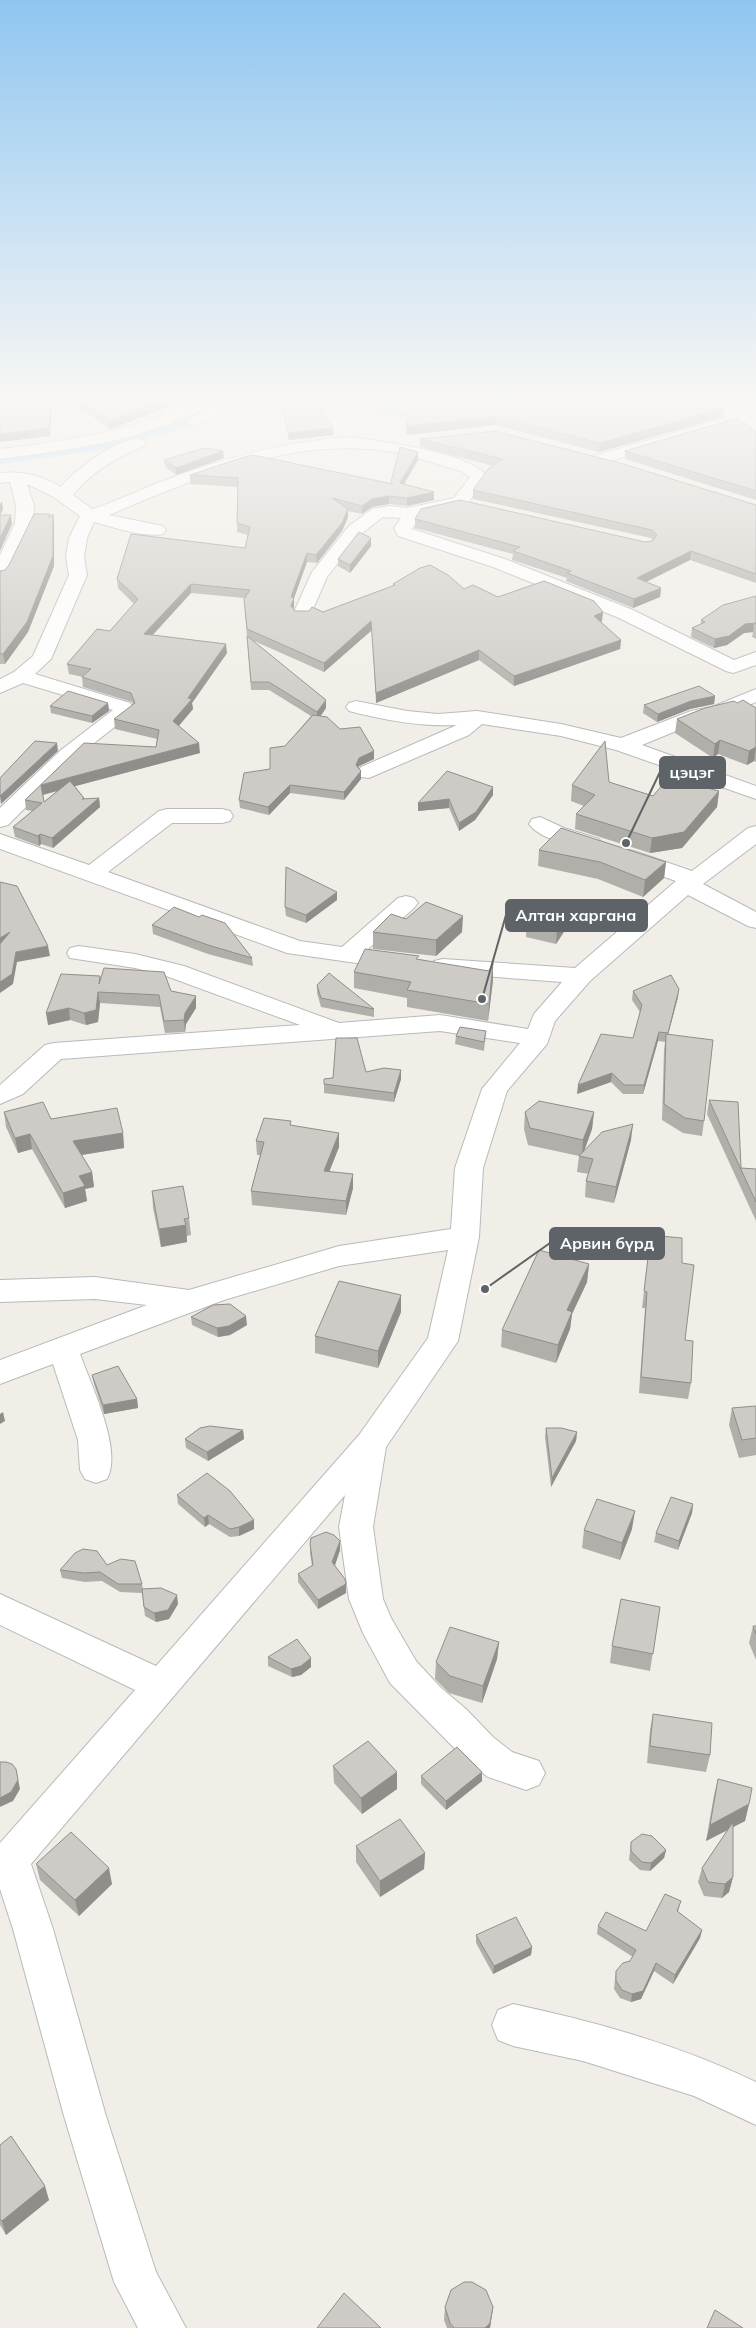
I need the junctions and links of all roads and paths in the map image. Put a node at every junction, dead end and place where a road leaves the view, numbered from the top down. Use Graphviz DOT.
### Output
graph roads {
  1 [pos="24,509"];
  2 [pos="80,509"];
  3 [pos="105,509"];
  4 [pos="428,509"];
  5 [pos="407,513"];
  6 [pos="89,515"];
  7 [pos="157,530"];
  8 [pos="0,574"];
  9 [pos="302,614"];
  10 [pos="756,658"];
  11 [pos="733,667"];
  12 [pos="21,676"];
  13 [pos="756,684"];
  14 [pos="0,687"];
  15 [pos="756,695"];
  16 [pos="356,707"];
  17 [pos="477,717"];
  18 [pos="622,745"];
  19 [pos="369,772"];
  20 [pos="756,792"];
  21 [pos="222,816"];
  22 [pos="0,820"];
  23 [pos="540,824"];
  24 [pos="756,833"];
  25 [pos="0,841"];
  26 [pos="93,874"];
  27 [pos="690,883"];
  28 [pos="406,903"];
  29 [pos="756,921"];
  30 [pos="79,953"];
  31 [pos="346,956"];
  32 [pos="581,976"];
  33 [pos="335,1030"];
  34 [pos="538,1038"];
  35 [pos="0,1096"];
  36 [pos="465,1237"];
  37 [pos="0,1291"];
  38 [pos="190,1300"];
  39 [pos="63,1349"];
  40 [pos="0,1372"];
  41 [pos="370,1444"];
  42 [pos="96,1470"];
  43 [pos="0,1609"];
  44 [pos="161,1685"];
  45 [pos="526,1773"];
  46 [pos="5,1865"];
  47 [pos="513,2026"];
  48 [pos="756,2104"];
  49 [pos="163,2328"];
  1 -- 8 [label="street"];
  2 -- 6 [label="street"];
  3 -- 6 [label="street"];
  4 -- 5 [label="street"];
  5 -- 9 [label="street"];
  5 -- 11 [label="street"];
  6 -- 7 [label="street"];
  6 -- 12 [label="street"];
  10 -- 11 [label="street"];
  11 -- 13 [label="street"];
  12 -- 14 [label="street"];
  12 -- 22 [label="street"];
  15 -- 18 [label="street"];
  16 -- 17 [label="street"];
  17 -- 18 [label="street"];
  17 -- 19 [label="street"];
  18 -- 20 [label="street"];
  21 -- 26 [label="street"];
  23 -- 27 [label="street"];
  24 -- 27 [label="street"];
  25 -- 26 [label="street"];
  26 -- 31 [label="street"];
  27 -- 29 [label="street"];
  27 -- 32 [label="street"];
  28 -- 31 [label="street"];
  30 -- 33 [label="street"];
  31 -- 32 [label="street"];
  32 -- 34 [label="street"];
  33 -- 34 [label="street"];
  33 -- 35 [label="street"];
  34 -- 36 [label="street"];
  36 -- 38 [label="street"];
  36 -- 41 [label="street"];
  37 -- 38 [label="street"];
  38 -- 39 [label="street"];
  39 -- 40 [label="street"];
  39 -- 42 [label="street"];
  41 -- 44 [label="street"];
  41 -- 45 [label="street"];
  43 -- 44 [label="street"];
  44 -- 46 [label="street"];
  46 -- 49 [label="street"];
  47 -- 48 [label="street"];
}
